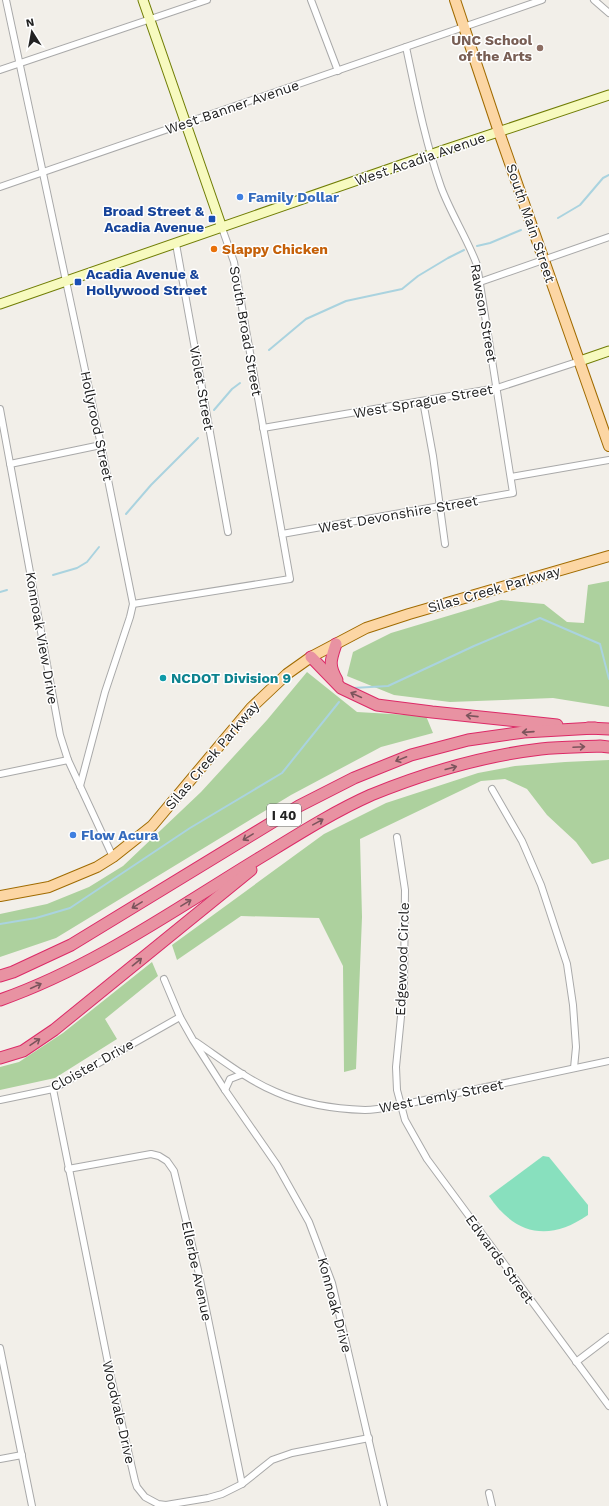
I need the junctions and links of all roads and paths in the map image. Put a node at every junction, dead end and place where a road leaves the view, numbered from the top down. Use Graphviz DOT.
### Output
graph roads {
  1 [pos="6,0"];
  2 [pos="143,0"];
  3 [pos="207,0"];
  4 [pos="311,0"];
  5 [pos="455,0"];
  6 [pos="542,0"];
  7 [pos="594,0"];
  8 [pos="609,13"];
  9 [pos="150,20"];
  10 [pos="464,28"];
  11 [pos="406,47"];
  12 [pos="19,63"];
  13 [pos="0,70"];
  14 [pos="338,71"];
  15 [pos="609,95"];
  16 [pos="186,123"];
  17 [pos="499,132"];
  18 [pos="430,155"];
  19 [pos="44,172"];
  20 [pos="0,187"];
  21 [pos="222,228"];
  22 [pos="609,237"];
  23 [pos="176,244"];
  24 [pos="543,259"];
  25 [pos="66,282"];
  26 [pos="480,282"];
  27 [pos="0,304"];
  28 [pos="609,351"];
  29 [pos="580,361"];
  30 [pos="497,388"];
  31 [pos="423,401"];
  32 [pos="0,409"];
  33 [pos="263,428"];
  34 [pos="101,445"];
  35 [pos="609,446"];
  36 [pos="609,460"];
  37 [pos="10,464"];
  38 [pos="512,477"];
  39 [pos="513,493"];
  40 [pos="439,507"];
  41 [pos="228,532"];
  42 [pos="282,534"];
  43 [pos="445,544"];
  44 [pos="609,556"];
  45 [pos="133,604"];
  46 [pos="336,644"];
  47 [pos="311,657"];
  48 [pos="341,688"];
  49 [pos="595,728"];
  50 [pos="609,729"];
  51 [pos="609,747"];
  52 [pos="68,760"];
  53 [pos="0,774"];
  54 [pos="80,786"];
  55 [pos="492,789"];
  56 [pos="397,837"];
  57 [pos="285,842"];
  58 [pos="113,857"];
  59 [pos="0,896"];
  60 [pos="0,976"];
  61 [pos="164,979"];
  62 [pos="0,1000"];
  63 [pos="180,1017"];
  64 [pos="193,1040"];
  65 [pos="0,1058"];
  66 [pos="609,1061"];
  67 [pos="574,1068"];
  68 [pos="243,1074"];
  69 [pos="53,1089"];
  70 [pos="225,1090"];
  71 [pos="0,1100"];
  72 [pos="401,1105"];
  73 [pos="68,1169"];
  74 [pos="609,1337"];
  75 [pos="0,1348"];
  76 [pos="576,1362"];
  77 [pos="609,1406"];
  78 [pos="368,1438"];
  79 [pos="22,1454"];
  80 [pos="0,1459"];
  81 [pos="242,1484"];
  82 [pos="489,1493"];
  83 [pos="32,1506"];
  84 [pos="384,1506"];
  85 [pos="492,1506"];
  1 -- 12 [label="street, Hollyrood Street"];
  2 -- 9 [label="street, South Broad Street"];
  3 -- 9 [label="street"];
  4 -- 14 [label="street"];
  5 -- 10 [label="main road, South Main Street"];
  6 -- 10 [label="street, West Banner Avenue"];
  7 -- 8 [label="street"];
  9 -- 12 [label="street"];
  9 -- 16 [label="street, South Broad Street"];
  10 -- 11 [label="street, West Banner Avenue"];
  10 -- 17 [label="main road, South Main Street"];
  11 -- 14 [label="street, West Banner Avenue"];
  11 -- 18 [label="street, Rawson Street"];
  12 -- 13 [label="street"];
  12 -- 19 [label="street, Hollyrood Street"];
  14 -- 16 [label="street, West Banner Avenue"];
  15 -- 17 [label="street, West Acadia Avenue"];
  16 -- 19 [label="street, West Banner Avenue"];
  16 -- 21 [label="street, South Broad Street"];
  17 -- 18 [label="street, West Acadia Avenue"];
  17 -- 24 [label="main road, South Main Street"];
  18 -- 21 [label="street, West Acadia Avenue"];
  18 -- 26 [label="street, Rawson Street"];
  19 -- 20 [label="street, West Banner Avenue"];
  19 -- 25 [label="street, Hollyrood Street"];
  21 -- 23 [label="street, West Acadia Avenue"];
  21 -- 33 [label="street, South Broad Street"];
  22 -- 24 [label="street"];
  23 -- 25 [label="street, West Acadia Avenue"];
  23 -- 41 [label="street, Violet Street"];
  24 -- 26 [label="street"];
  24 -- 29 [label="main road, South Main Street"];
  25 -- 27 [label="street, West Acadia Avenue"];
  25 -- 34 [label="street, Hollyrood Street"];
  26 -- 30 [label="street, Rawson Street"];
  28 -- 29 [label="street"];
  29 -- 30 [label="street, West Sprague Street"];
  29 -- 35 [label="main road, South Main Street"];
  30 -- 31 [label="street, West Sprague Street"];
  30 -- 38 [label="street, Rawson Street"];
  31 -- 33 [label="street, West Sprague Street"];
  31 -- 40 [label="street"];
  32 -- 37 [label="street, Konnoak View Drive"];
  33 -- 42 [label="street, South Broad Street"];
  34 -- 37 [label="street"];
  34 -- 45 [label="street, Hollyrood Street"];
  36 -- 38 [label="street"];
  37 -- 52 [label="street, Konnoak View Drive"];
  38 -- 39 [label="street, Rawson Street"];
  39 -- 40 [label="street, West Devonshire Street"];
  40 -- 42 [label="street, West Devonshire Street"];
  40 -- 43 [label="street"];
  42 -- 45 [label="street, South Broad Street"];
  44 -- 46 [label="main road, Silas Creek Parkway"];
  45 -- 54 [label="street, Hollyrood Street"];
  46 -- 47 [label="main road, Silas Creek Parkway"];
  46 -- 48 [label="highway"];
  47 -- 48 [label="highway"];
  47 -- 58 [label="main road, Silas Creek Parkway"];
  49 -- 48 [label="highway, one-way"];
  49 -- 50 [label="highway, I 40"];
  49 -- 60 [label="highway, I 40, one-way"];
  57 -- 51 [label="highway, I 40, one-way"];
  52 -- 53 [label="street"];
  52 -- 54 [label="street, Konnoak View Drive"];
  54 -- 58 [label="street, Konnoak View Drive"];
  55 -- 67 [label="street"];
  56 -- 72 [label="street, Edgewood Circle"];
  62 -- 57 [label="highway, I 40, one-way"];
  65 -- 57 [label="highway, one-way"];
  58 -- 59 [label="main road, Silas Creek Parkway"];
  61 -- 63 [label="street, Konnoak Drive"];
  63 -- 64 [label="street, Konnoak Drive"];
  63 -- 69 [label="street, Cloister Drive"];
  64 -- 68 [label="street, West Lemly Street"];
  64 -- 70 [label="street, Konnoak Drive"];
  66 -- 67 [label="street, West Lemly Street"];
  67 -- 72 [label="street, West Lemly Street"];
  68 -- 70 [label="street"];
  68 -- 72 [label="street, West Lemly Street"];
  69 -- 71 [label="street, Cloister Drive"];
  69 -- 73 [label="street, Woodvale Drive"];
  70 -- 78 [label="street, Konnoak Drive"];
  72 -- 76 [label="street, Edwards Street"];
  73 -- 81 [label="street, Ellerbe Avenue"];
  73 -- 81 [label="street, Woodvale Drive"];
  74 -- 76 [label="street"];
  75 -- 79 [label="street"];
  76 -- 77 [label="street, Edwards Street"];
  78 -- 81 [label="street, Woodvale Drive"];
  78 -- 84 [label="street, Konnoak Drive"];
  79 -- 80 [label="street"];
  79 -- 83 [label="street"];
  82 -- 85 [label="street"];
}
